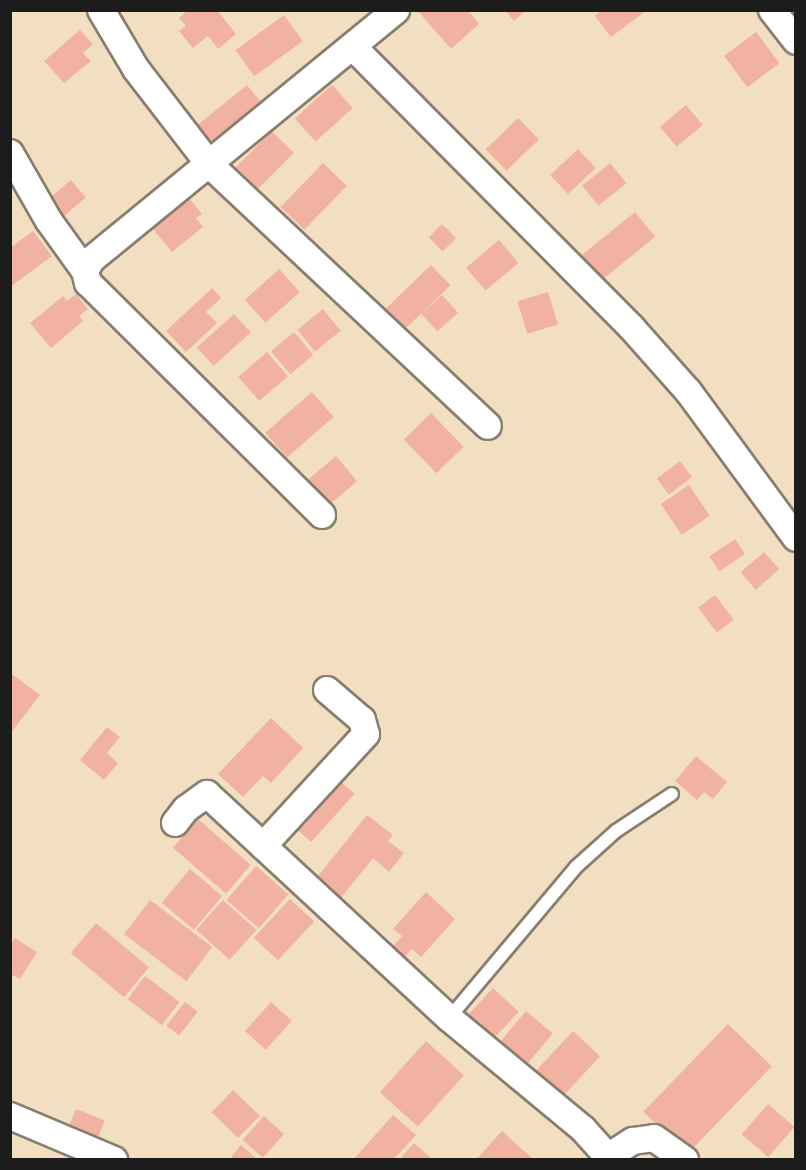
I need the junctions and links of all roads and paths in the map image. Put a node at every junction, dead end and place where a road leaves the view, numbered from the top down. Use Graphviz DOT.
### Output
graph roads {
  1 [pos="101,10"];
  2 [pos="396,10"];
  3 [pos="772,10"];
  4 [pos="795,40"];
  5 [pos="353,47"];
  6 [pos="10,153"];
  7 [pos="210,165"];
  8 [pos="85,271"];
  9 [pos="488,426"];
  10 [pos="322,515"];
  11 [pos="795,538"];
  12 [pos="327,690"];
  13 [pos="672,794"];
  14 [pos="175,823"];
  15 [pos="263,846"];
  16 [pos="449,1018"];
  17 [pos="10,1116"];
  18 [pos="606,1158"];
  19 [pos="114,1160"];
  20 [pos="685,1160"];
  1 -- 7 [label="street"];
  2 -- 5 [label="street"];
  3 -- 4 [label="street"];
  5 -- 7 [label="street"];
  5 -- 11 [label="street"];
  6 -- 8 [label="street"];
  7 -- 8 [label="street"];
  7 -- 9 [label="street"];
  8 -- 10 [label="street"];
  12 -- 15 [label="street"];
  13 -- 16 [label="lane"];
  14 -- 15 [label="street"];
  15 -- 16 [label="street"];
  16 -- 18 [label="street"];
  17 -- 19 [label="street"];
  18 -- 20 [label="street"];
}
